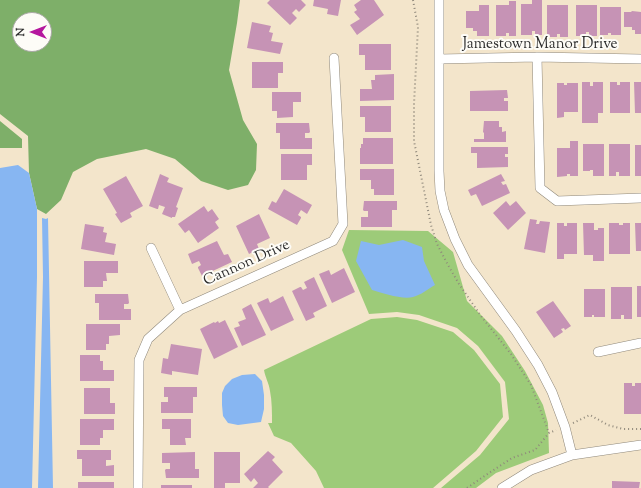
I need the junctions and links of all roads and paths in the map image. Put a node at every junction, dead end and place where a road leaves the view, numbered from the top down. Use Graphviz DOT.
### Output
graph roads {
  1 [pos="439,0"];
  2 [pos="537,57"];
  3 [pos="334,58"];
  4 [pos="439,59"];
  5 [pos="641,59"];
  6 [pos="641,198"];
  7 [pos="151,248"];
  8 [pos="180,310"];
  9 [pos="641,343"];
  10 [pos="598,352"];
  11 [pos="565,427"];
  12 [pos="641,429"];
  13 [pos="641,445"];
  14 [pos="572,455"];
  15 [pos="138,488"];
  16 [pos="467,488"];
  17 [pos="502,488"];
  1 -- 4 [label="street"];
  2 -- 4 [label="street, Jamestown Manor Drive"];
  2 -- 5 [label="street, Jamestown Manor Drive"];
  2 -- 6 [label="street"];
  3 -- 8 [label="street, Cannon Drive"];
  4 -- 11 [label="street"];
  7 -- 8 [label="street"];
  8 -- 15 [label="street, Cannon Drive"];
  9 -- 10 [label="street"];
  11 -- 12 [label="path"];
  11 -- 14 [label="street"];
  11 -- 16 [label="path"];
  13 -- 14 [label="street"];
  14 -- 17 [label="street"];
}
